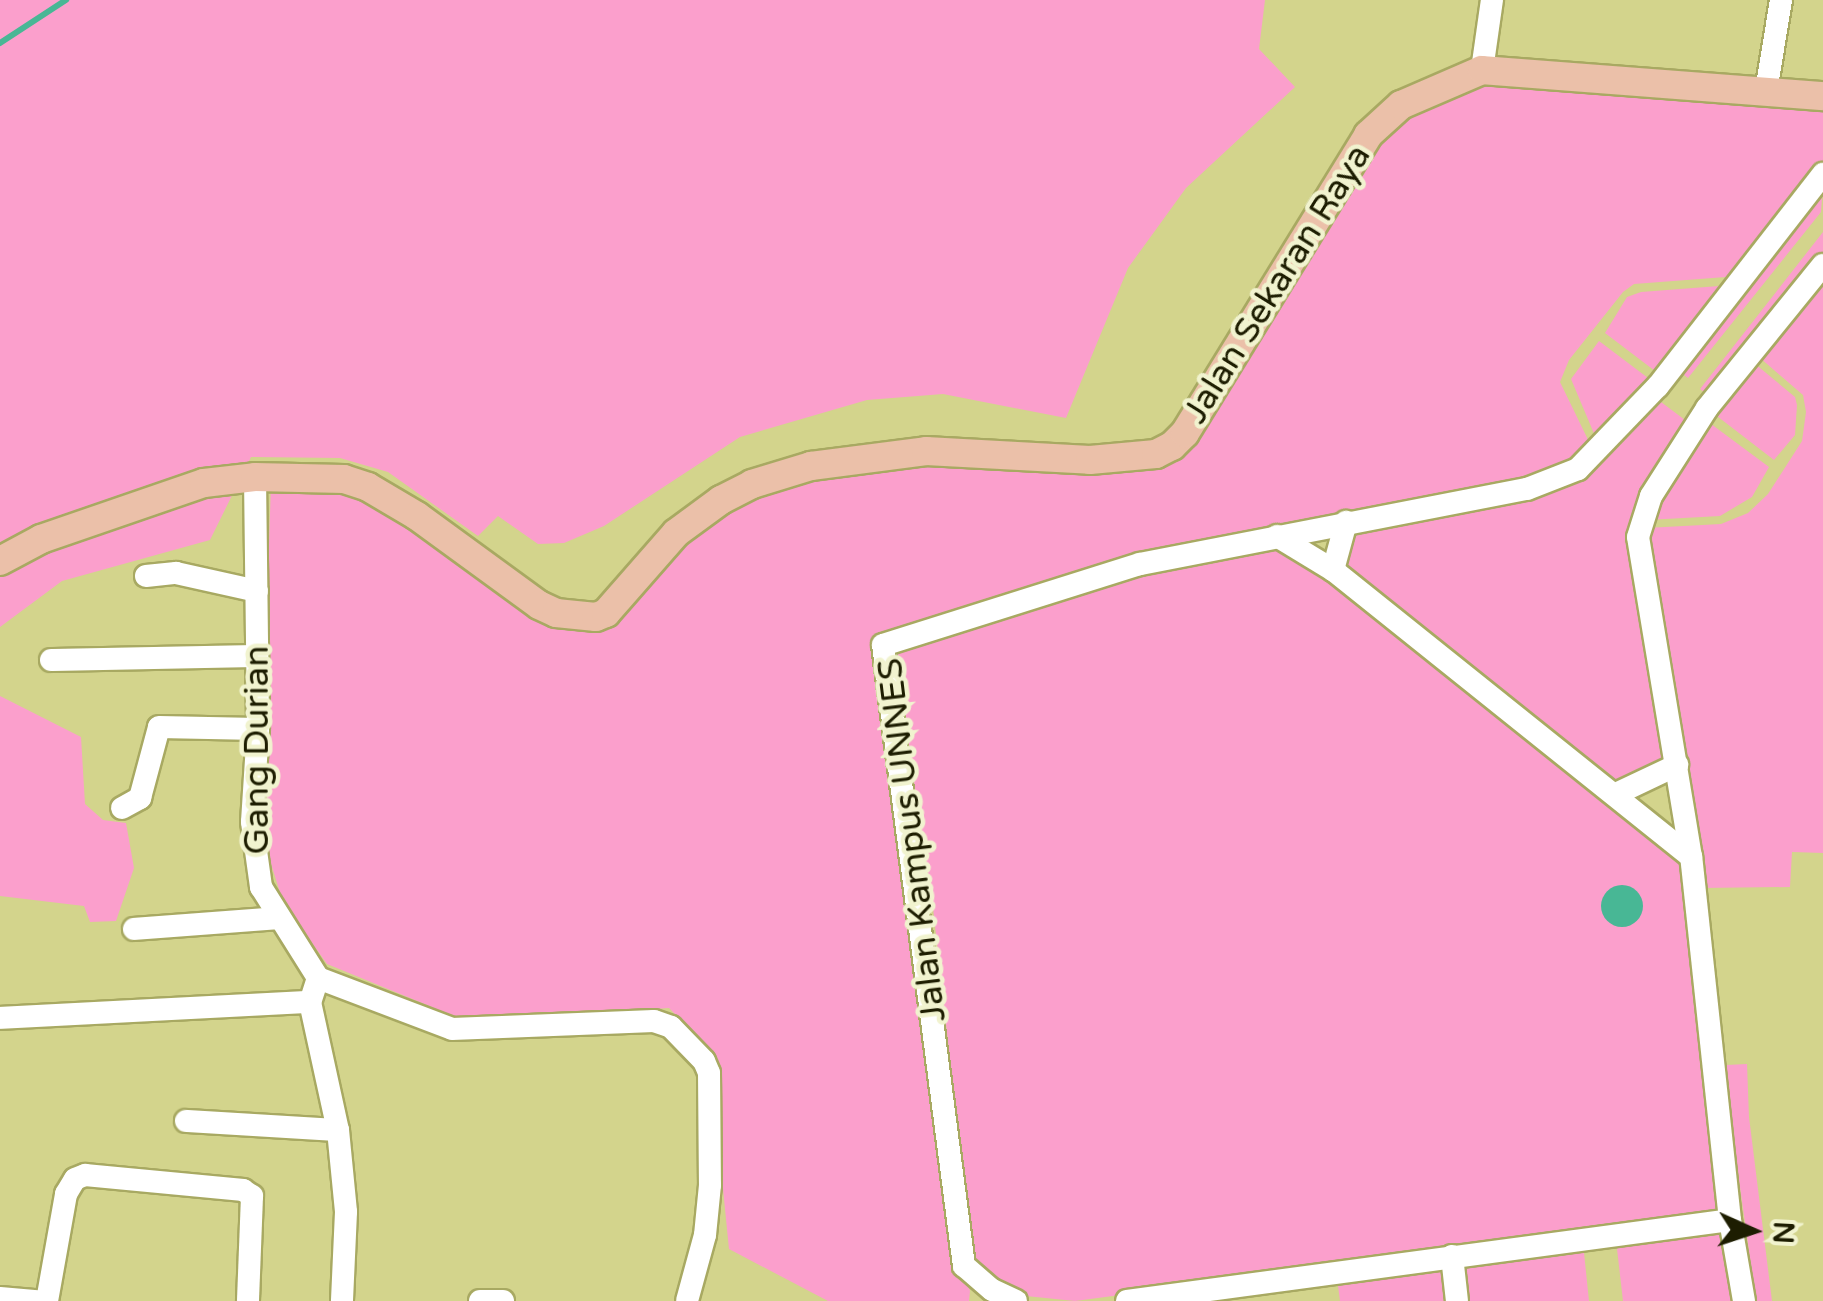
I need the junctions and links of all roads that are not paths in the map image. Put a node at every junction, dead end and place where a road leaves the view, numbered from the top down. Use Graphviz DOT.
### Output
graph roads {
  1 [pos="1492,0"];
  2 [pos="1780,0"];
  3 [pos="1482,70"];
  4 [pos="1766,91"];
  5 [pos="1823,96"];
  6 [pos="1823,174"];
  7 [pos="1823,266"];
  8 [pos="255,477"];
  9 [pos="1346,522"];
  10 [pos="1278,536"];
  11 [pos="0,561"];
  12 [pos="1333,570"];
  13 [pos="146,576"];
  14 [pos="256,591"];
  15 [pos="258,656"];
  16 [pos="51,660"];
  17 [pos="258,728"];
  18 [pos="1677,766"];
  19 [pos="1616,794"];
  20 [pos="122,808"];
  21 [pos="1691,857"];
  22 [pos="279,918"];
  23 [pos="134,930"];
  24 [pos="318,978"];
  25 [pos="310,1002"];
  26 [pos="0,1018"];
  27 [pos="186,1121"];
  28 [pos="338,1130"];
  29 [pos="1730,1220"];
  30 [pos="1452,1256"];
  31 [pos="0,1298"];
  32 [pos="37,1301"];
  33 [pos="47,1301"];
  34 [pos="248,1301"];
  35 [pos="342,1301"];
  36 [pos="480,1301"];
  37 [pos="503,1301"];
  38 [pos="687,1301"];
  39 [pos="1016,1301"];
  40 [pos="1127,1301"];
  41 [pos="1457,1301"];
  42 [pos="1744,1301"];
  1 -- 3 [label="street"];
  2 -- 4 [label="street"];
  3 -- 4 [label="main road"];
  3 -- 8 [label="main road, Jalan Sekaran Raya"];
  4 -- 5 [label="main road"];
  6 -- 9 [label="street, Jalan Kampus UNNES"];
  7 -- 18 [label="street"];
  8 -- 11 [label="main road, Jalan Sekaran Raya"];
  8 -- 14 [label="street, Gang Durian"];
  9 -- 10 [label="street, Jalan Kampus UNNES"];
  9 -- 12 [label="street"];
  10 -- 12 [label="street"];
  10 -- 39 [label="street, Jalan Kampus UNNES"];
  12 -- 19 [label="street"];
  13 -- 14 [label="street"];
  14 -- 15 [label="street, Gang Durian"];
  15 -- 16 [label="street"];
  15 -- 17 [label="street, Gang Durian"];
  17 -- 20 [label="street"];
  17 -- 22 [label="street, Gang Durian"];
  18 -- 19 [label="street"];
  18 -- 21 [label="street"];
  19 -- 21 [label="street"];
  21 -- 29 [label="street"];
  22 -- 23 [label="street"];
  22 -- 24 [label="street, Gang Durian"];
  24 -- 25 [label="street"];
  24 -- 38 [label="street"];
  25 -- 26 [label="street"];
  25 -- 28 [label="street"];
  27 -- 28 [label="street"];
  28 -- 35 [label="street"];
  29 -- 30 [label="street"];
  29 -- 42 [label="street"];
  30 -- 40 [label="street"];
  30 -- 41 [label="street"];
  31 -- 32 [label="street"];
  33 -- 34 [label="street"];
  36 -- 37 [label="street"];
}
